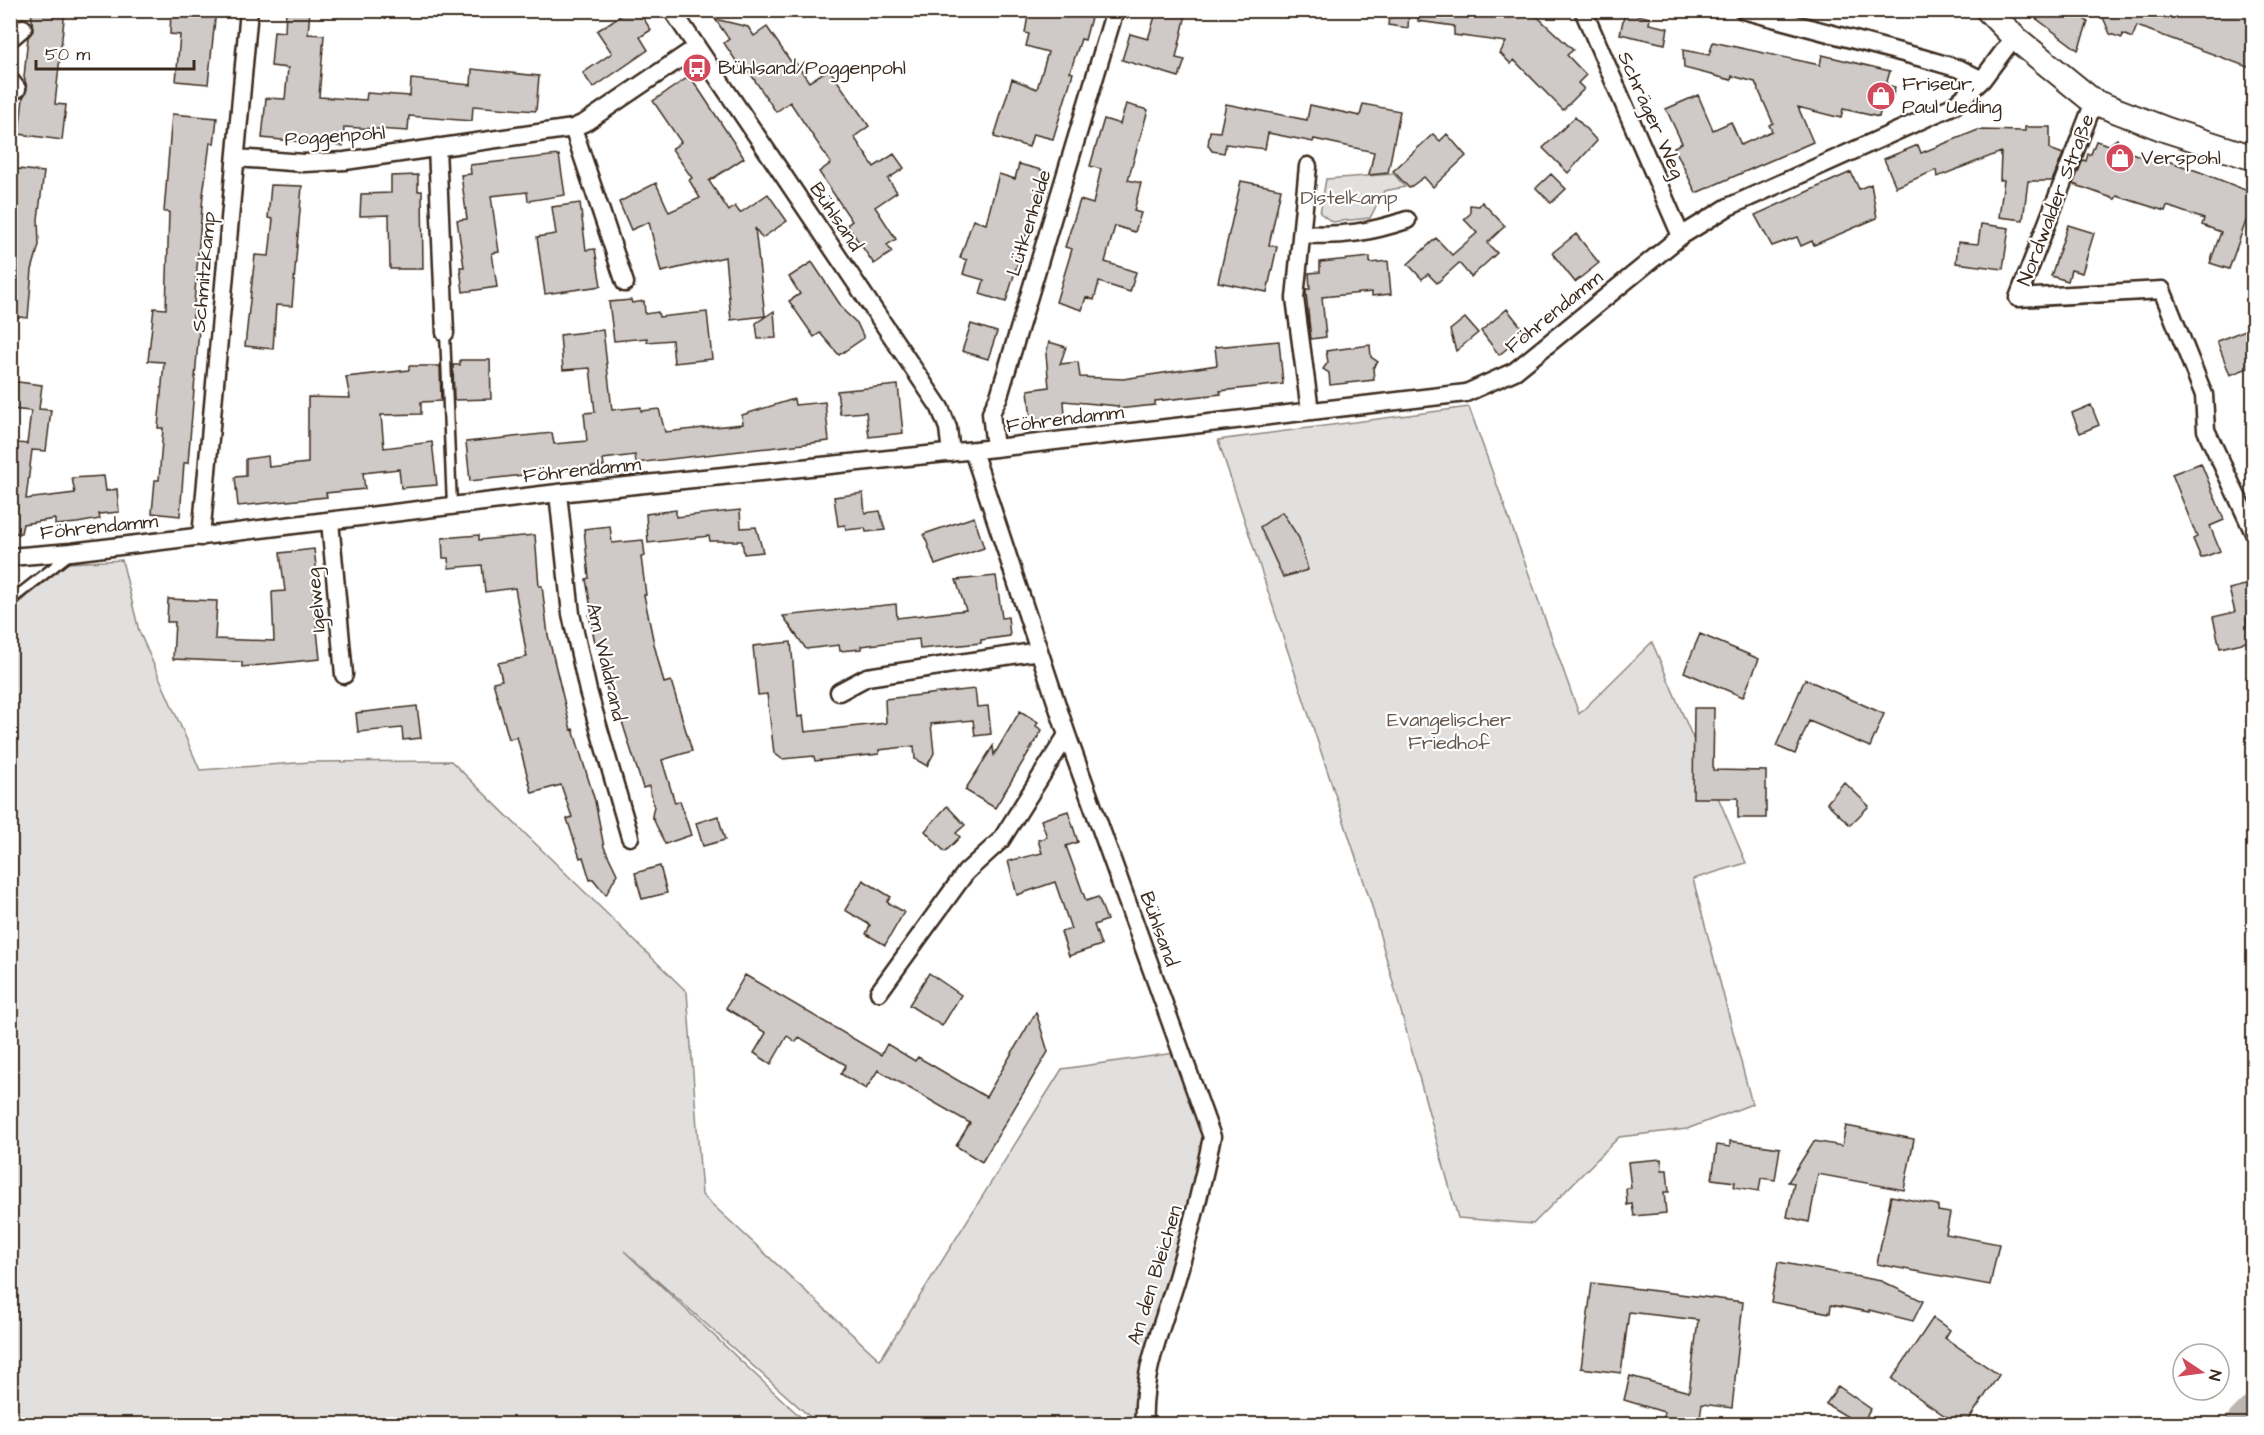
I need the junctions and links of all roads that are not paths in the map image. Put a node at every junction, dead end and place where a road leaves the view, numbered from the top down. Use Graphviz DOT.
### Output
graph roads {
  1 [pos="249,10"];
  2 [pos="672,10"];
  3 [pos="1115,10"];
  4 [pos="1583,10"];
  5 [pos="1743,10"];
  6 [pos="1988,10"];
  7 [pos="23,28"];
  8 [pos="2014,37"];
  9 [pos="10,39"];
  10 [pos="697,47"];
  11 [pos="1982,80"];
  12 [pos="2094,102"];
  13 [pos="573,128"];
  14 [pos="437,147"];
  15 [pos="236,158"];
  16 [pos="2253,158"];
  17 [pos="1308,166"];
  18 [pos="1407,219"];
  19 [pos="1303,234"];
  20 [pos="1681,236"];
  21 [pos="626,283"];
  22 [pos="445,333"];
  23 [pos="1310,411"];
  24 [pos="995,448"];
  25 [pos="973,451"];
  26 [pos="951,453"];
  27 [pos="558,494"];
  28 [pos="452,506"];
  29 [pos="330,521"];
  30 [pos="2253,532"];
  31 [pos="201,537"];
  32 [pos="72,552"];
  33 [pos="10,557"];
  34 [pos="10,601"];
  35 [pos="1039,651"];
  36 [pos="344,675"];
  37 [pos="839,692"];
  38 [pos="1067,735"];
  39 [pos="630,837"];
  40 [pos="879,992"];
  41 [pos="1212,1137"];
  42 [pos="1144,1425"];
  1 -- 15 [label="street, Schmitzkamp"];
  2 -- 10 [label="street, Bühlsand"];
  3 -- 24 [label="street, Lütkenheide"];
  4 -- 20 [label="street, Schräger Weg"];
  5 -- 11 [label="street"];
  6 -- 8 [label="main road, Nordwalder Straße"];
  7 -- 9 [label="street"];
  8 -- 11 [label="street, Föhrendamm"];
  8 -- 12 [label="main road, Nordwalder Straße"];
  10 -- 13 [label="street, Poggenpohl"];
  10 -- 26 [label="street, Bühlsand"];
  11 -- 20 [label="street, Föhrendamm"];
  12 -- 16 [label="main road, Nordwalder Straße"];
  12 -- 30 [label="street, Nordwalder Straße"];
  13 -- 14 [label="street, Poggenpohl"];
  13 -- 21 [label="street"];
  14 -- 15 [label="street, Poggenpohl"];
  14 -- 22 [label="street"];
  15 -- 31 [label="street, Schmitzkamp"];
  17 -- 19 [label="street"];
  18 -- 19 [label="street"];
  19 -- 23 [label="street"];
  20 -- 23 [label="street, Föhrendamm"];
  22 -- 28 [label="lane"];
  23 -- 24 [label="street, Föhrendamm"];
  24 -- 25 [label="street, Föhrendamm"];
  25 -- 26 [label="street, Föhrendamm"];
  25 -- 35 [label="street, Bühlsand"];
  26 -- 27 [label="street, Föhrendamm"];
  27 -- 28 [label="street, Föhrendamm"];
  27 -- 39 [label="street, Am Waldrand"];
  28 -- 29 [label="street, Föhrendamm"];
  29 -- 31 [label="street, Föhrendamm"];
  29 -- 36 [label="street, Igelweg"];
  31 -- 32 [label="street, Föhrendamm"];
  32 -- 33 [label="street, Föhrendamm"];
  32 -- 34 [label="lane"];
  35 -- 37 [label="street"];
  35 -- 38 [label="street, Bühlsand"];
  38 -- 40 [label="street"];
  38 -- 41 [label="street, Bühlsand"];
  41 -- 42 [label="street, An den Bleichen"];
}
